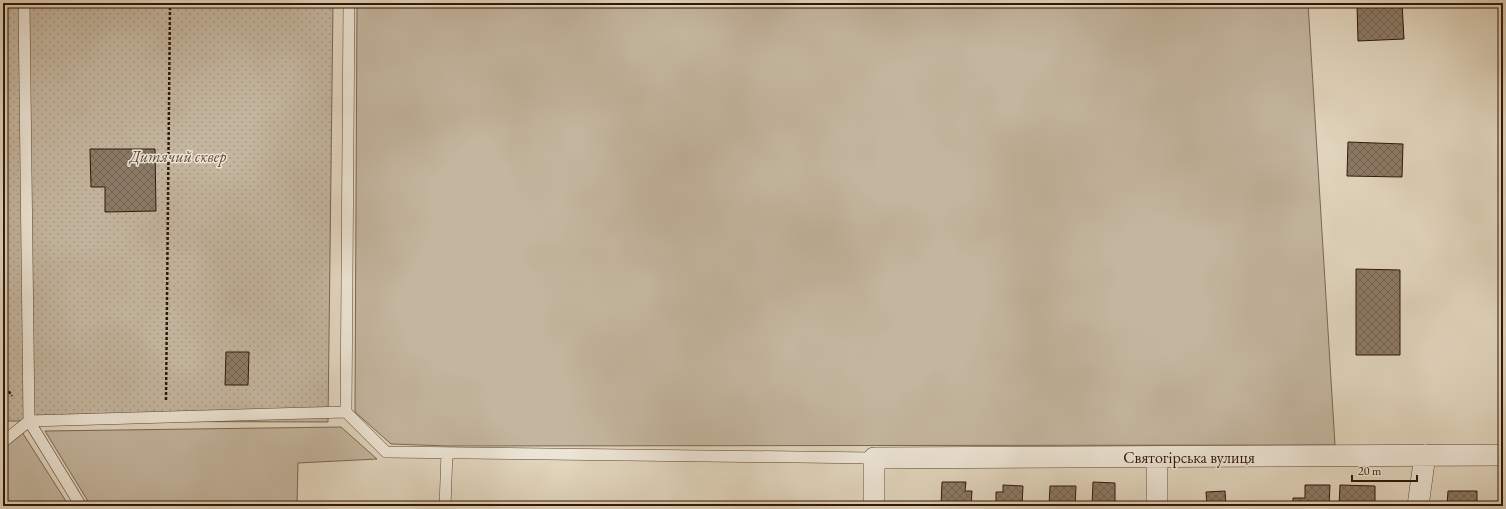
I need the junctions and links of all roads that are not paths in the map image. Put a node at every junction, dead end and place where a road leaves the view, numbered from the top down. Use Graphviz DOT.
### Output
graph roads {
  1 [pos="24,3"];
  2 [pos="349,3"];
  3 [pos="346,412"];
  4 [pos="29,421"];
  5 [pos="3,442"];
  6 [pos="447,453"];
  7 [pos="1424,455"];
  8 [pos="1503,455"];
  9 [pos="1157,457"];
  10 [pos="874,458"];
  11 [pos="81,506"];
  12 [pos="445,506"];
  13 [pos="874,506"];
  14 [pos="1157,506"];
  15 [pos="1418,506"];
  1 -- 4 [label="lane"];
  2 -- 3 [label="lane"];
  3 -- 4 [label="lane"];
  3 -- 6 [label="lane"];
  4 -- 5 [label="lane"];
  4 -- 11 [label="lane"];
  6 -- 10 [label="lane"];
  6 -- 12 [label="lane"];
  7 -- 8 [label="street, Святогірська вулиця"];
  7 -- 9 [label="street, Святогірська вулиця"];
  7 -- 15 [label="street"];
  9 -- 10 [label="street, Святогірська вулиця"];
  9 -- 14 [label="street"];
  10 -- 13 [label="street"];
}
